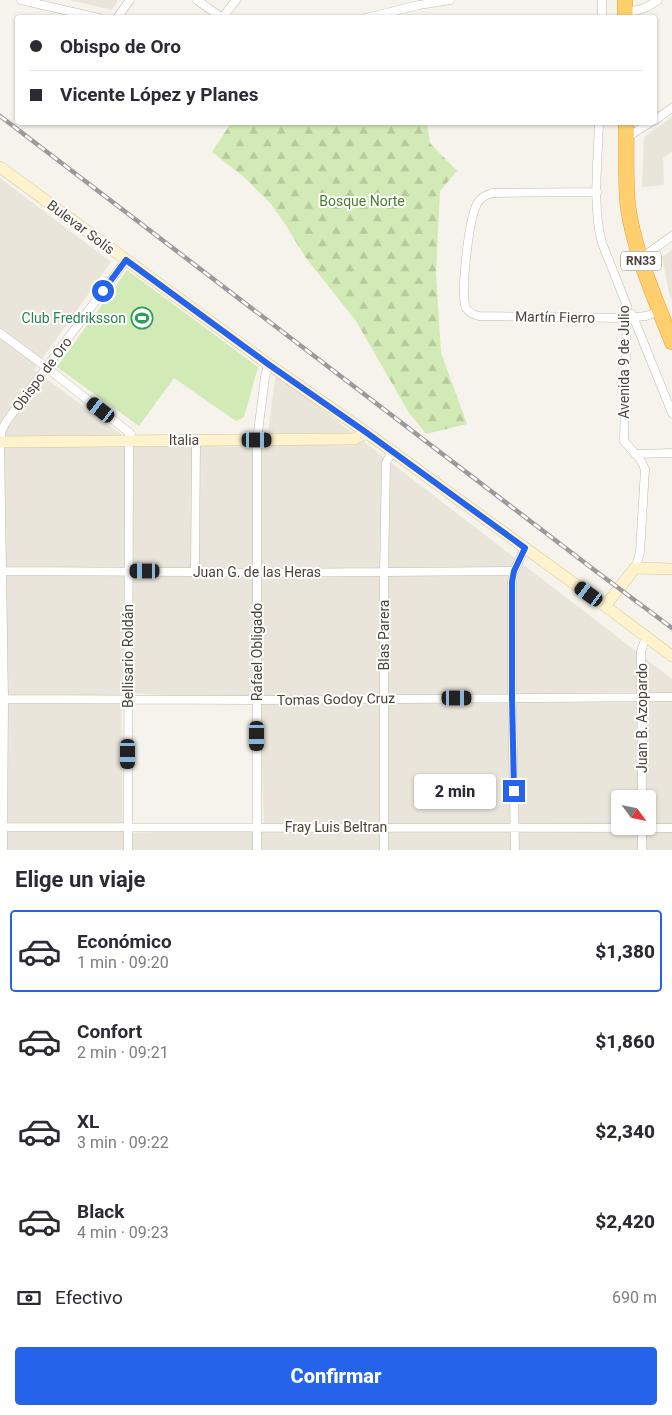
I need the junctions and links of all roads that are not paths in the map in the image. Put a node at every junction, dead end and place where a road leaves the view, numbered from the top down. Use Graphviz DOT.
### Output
graph roads {
  1 [pos="20,0"];
  2 [pos="130,0"];
  3 [pos="197,0"];
  4 [pos="236,0"];
  5 [pos="411,0"];
  6 [pos="450,0"];
  7 [pos="602,0"];
  8 [pos="658,0"];
  9 [pos="419,5"];
  10 [pos="625,10"];
  11 [pos="86,15"];
  12 [pos="119,15"];
  13 [pos="218,15"];
  14 [pos="224,15"];
  15 [pos="378,15"];
  16 [pos="602,15"];
  17 [pos="672,108"];
  18 [pos="657,119"];
  19 [pos="599,125"];
  20 [pos="642,125"];
  21 [pos="626,130"];
  22 [pos="0,167"];
  23 [pos="597,192"];
  24 [pos="672,236"];
  25 [pos="640,259"];
  26 [pos="126,260"];
  27 [pos="660,311"];
  28 [pos="630,318"];
  29 [pos="0,333"];
  30 [pos="672,342"];
  31 [pos="268,364"];
  32 [pos="46,367"];
  33 [pos="672,413"];
  34 [pos="367,433"];
  35 [pos="131,438"];
  36 [pos="196,440"];
  37 [pos="257,440"];
  38 [pos="0,442"];
  39 [pos="392,452"];
  40 [pos="672,453"];
  41 [pos="635,454"];
  42 [pos="525,548"];
  43 [pos="634,568"];
  44 [pos="672,569"];
  45 [pos="1,571"];
  46 [pos="128,571"];
  47 [pos="514,571"];
  48 [pos="195,572"];
  49 [pos="384,572"];
  50 [pos="257,573"];
  51 [pos="605,606"];
  52 [pos="646,637"];
  53 [pos="672,656"];
  54 [pos="672,696"];
  55 [pos="642,697"];
  56 [pos="512,698"];
  57 [pos="2,699"];
  58 [pos="128,699"];
  59 [pos="384,699"];
  60 [pos="258,700"];
  61 [pos="642,790"];
  62 [pos="1,827"];
  63 [pos="128,827"];
  64 [pos="257,827"];
  65 [pos="384,827"];
  66 [pos="611,827"];
  67 [pos="656,827"];
  68 [pos="514,828"];
  69 [pos="672,828"];
  70 [pos="642,835"];
  71 [pos="3,850"];
  72 [pos="128,850"];
  73 [pos="256,850"];
  74 [pos="384,850"];
  75 [pos="515,850"];
  76 [pos="642,850"];
  1 -- 11 [label="street"];
  2 -- 12 [label="street"];
  3 -- 13 [label="street"];
  4 -- 14 [label="street"];
  5 -- 9 [label="street"];
  6 -- 9 [label="street"];
  7 -- 16 [label="street"];
  8 -- 10 [label="street"];
  9 -- 15 [label="street"];
  17 -- 18 [label="street"];
  19 -- 23 [label="street, Avenida 9 de Julio"];
  20 -- 21 [label="street"];
  21 -- 25 [label="highway, RN33"];
  22 -- 26 [label="street, Bulevar Solís"];
  23 -- 28 [label="street, Avenida 9 de Julio"];
  23 -- 28 [label="street, Martín Fierro"];
  24 -- 25 [label="street"];
  25 -- 27 [label="highway, RN33"];
  26 -- 31 [label="street, Bulevar Solís"];
  26 -- 32 [label="street, Obispo de Oro"];
  27 -- 28 [label="street, Martín Fierro"];
  27 -- 30 [label="highway, RN33"];
  28 -- 33 [label="street"];
  28 -- 41 [label="street, Avenida 9 de Julio"];
  29 -- 32 [label="street"];
  31 -- 34 [label="street, Bulevar Solís"];
  31 -- 37 [label="street, Rafael Obligado"];
  32 -- 35 [label="street"];
  32 -- 38 [label="street, Obispo de Oro"];
  34 -- 37 [label="street, Italia"];
  34 -- 39 [label="street, Bulevar Solís"];
  35 -- 36 [label="street, Italia"];
  35 -- 38 [label="street, Italia"];
  35 -- 46 [label="street, Bellisario Roldán"];
  36 -- 37 [label="street, Italia"];
  36 -- 48 [label="street"];
  37 -- 50 [label="street, Rafael Obligado"];
  38 -- 45 [label="street"];
  39 -- 42 [label="street, Bulevar Solís"];
  39 -- 49 [label="street, Blas Parera"];
  40 -- 41 [label="street"];
  41 -- 43 [label="street, Avenida 9 de Julio"];
  42 -- 47 [label="street"];
  42 -- 51 [label="street, Bulevar Solís"];
  43 -- 44 [label="street"];
  43 -- 51 [label="street"];
  45 -- 46 [label="street, Juan G. de las Heras"];
  45 -- 57 [label="street"];
  46 -- 48 [label="street, Juan G. de las Heras"];
  46 -- 58 [label="street, Bellisario Roldán"];
  47 -- 49 [label="street, Juan G. de las Heras"];
  47 -- 56 [label="street"];
  48 -- 50 [label="street, Juan G. de las Heras"];
  49 -- 50 [label="street, Juan G. de las Heras"];
  49 -- 59 [label="street, Blas Parera"];
  50 -- 60 [label="street, Rafael Obligado"];
  51 -- 52 [label="street, Bulevar Solís"];
  52 -- 53 [label="street, Bulevar Solís"];
  52 -- 55 [label="street, Juan B. Azopardo"];
  54 -- 55 [label="street, Tomas Godoy Cruz"];
  55 -- 56 [label="street, Tomas Godoy Cruz"];
  55 -- 61 [label="street, Juan B. Azopardo"];
  56 -- 59 [label="street, Tomas Godoy Cruz"];
  56 -- 68 [label="street"];
  57 -- 58 [label="street, Tomas Godoy Cruz"];
  57 -- 62 [label="street"];
  58 -- 60 [label="street, Tomas Godoy Cruz"];
  58 -- 63 [label="street, Bellisario Roldán"];
  59 -- 60 [label="street, Tomas Godoy Cruz"];
  59 -- 65 [label="street, Blas Parera"];
  60 -- 64 [label="street, Rafael Obligado"];
  62 -- 63 [label="street, Fray Luis Beltran"];
  62 -- 71 [label="street"];
  63 -- 64 [label="street, Fray Luis Beltran"];
  63 -- 72 [label="street, Bellisario Roldán"];
  64 -- 65 [label="street, Fray Luis Beltran"];
  64 -- 73 [label="street, Rafael Obligado"];
  65 -- 68 [label="street, Fray Luis Beltran"];
  65 -- 74 [label="street, Blas Parera"];
  66 -- 68 [label="street, Fray Luis Beltran"];
  67 -- 69 [label="street, Fray Luis Beltran"];
  68 -- 75 [label="street"];
  70 -- 76 [label="street"];
}
